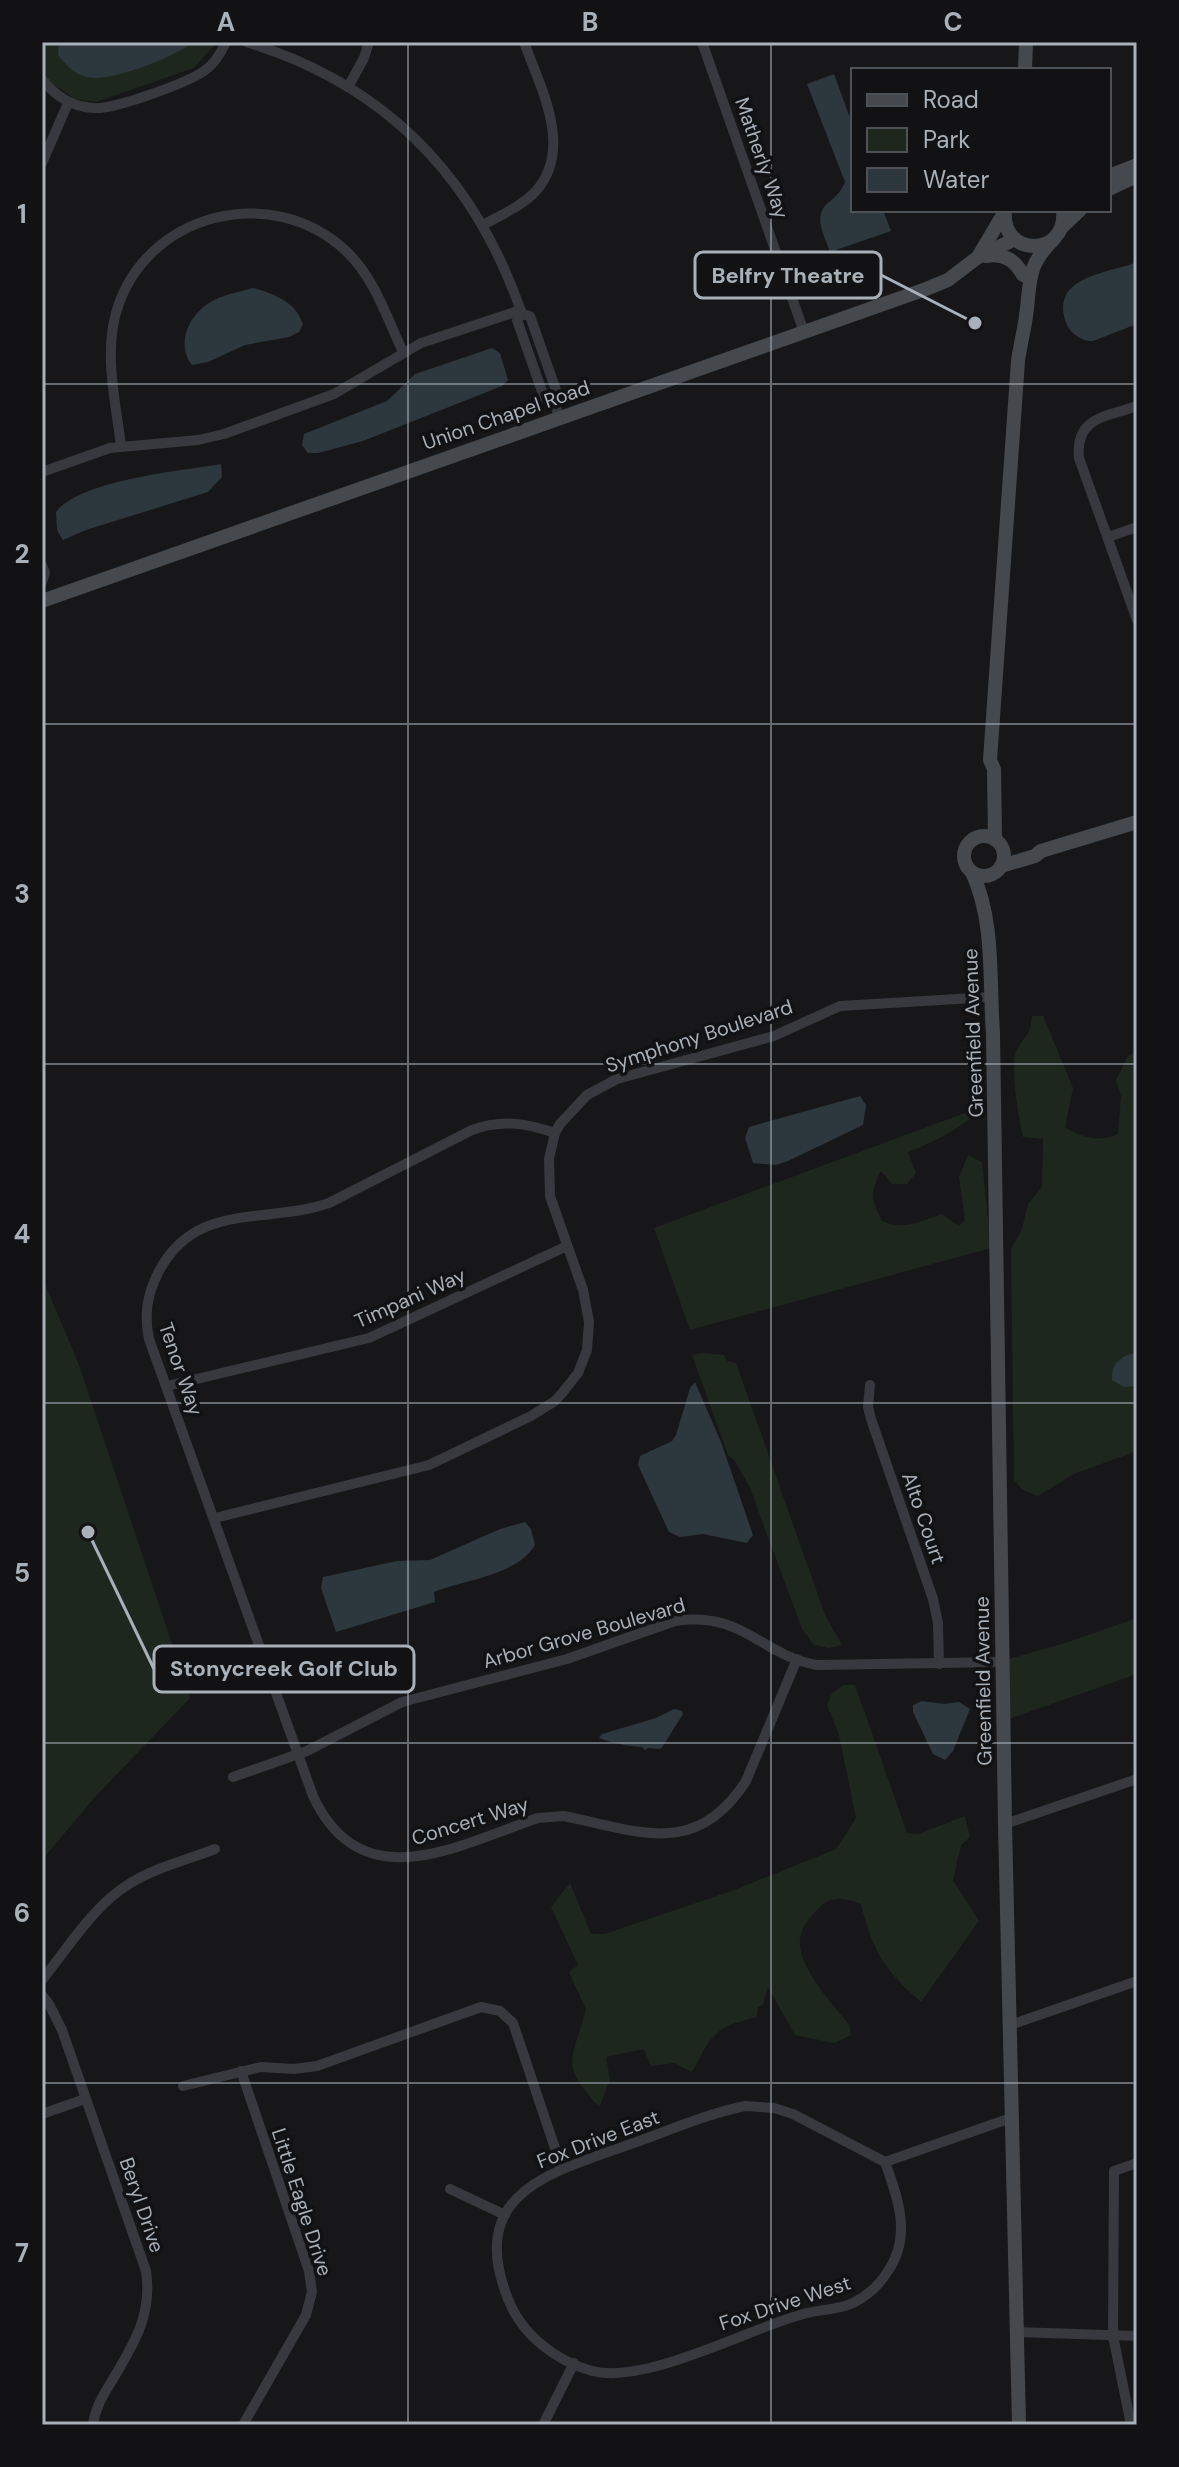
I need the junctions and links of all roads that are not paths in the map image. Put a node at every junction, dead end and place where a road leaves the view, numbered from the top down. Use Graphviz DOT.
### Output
graph roads {
  1 [pos="226,42"];
  2 [pos="246,42"];
  3 [pos="369,42"];
  4 [pos="524,42"];
  5 [pos="702,42"];
  6 [pos="1026,42"];
  7 [pos="1025,68"];
  8 [pos="42,79"];
  9 [pos="348,87"];
  10 [pos="68,103"];
  11 [pos="42,163"];
  12 [pos="1137,165"];
  13 [pos="1111,175"];
  14 [pos="1137,176"];
  15 [pos="1111,188"];
  16 [pos="1004,212"];
  17 [pos="1005,212"];
  18 [pos="1063,212"];
  19 [pos="1078,212"];
  20 [pos="483,225"];
  21 [pos="1058,233"];
  22 [pos="1016,240"];
  23 [pos="978,257"];
  24 [pos="1025,281"];
  25 [pos="521,312"];
  26 [pos="804,332"];
  27 [pos="403,352"];
  28 [pos="1137,406"];
  29 [pos="559,417"];
  30 [pos="121,446"];
  31 [pos="42,472"];
  32 [pos="1137,527"];
  33 [pos="1108,537"];
  34 [pos="42,565"];
  35 [pos="43,592"];
  36 [pos="1137,620"];
  37 [pos="990,760"];
  38 [pos="1137,822"];
  39 [pos="972,839"];
  40 [pos="997,841"];
  41 [pos="1041,851"];
  42 [pos="999,869"];
  43 [pos="972,872"];
  44 [pos="989,936"];
  45 [pos="991,997"];
  46 [pos="555,1133"];
  47 [pos="567,1246"];
  48 [pos="870,1385"];
  49 [pos="167,1386"];
  50 [pos="215,1518"];
  51 [pos="797,1659"];
  52 [pos="1002,1662"];
  53 [pos="939,1664"];
  54 [pos="298,1755"];
  55 [pos="233,1777"];
  56 [pos="1137,1779"];
  57 [pos="1005,1824"];
  58 [pos="215,1849"];
  59 [pos="42,1980"];
  60 [pos="1137,1981"];
  61 [pos="42,1995"];
  62 [pos="1010,2025"];
  63 [pos="241,2071"];
  64 [pos="183,2086"];
  65 [pos="85,2099"];
  66 [pos="42,2114"];
  67 [pos="1011,2118"];
  68 [pos="885,2162"];
  69 [pos="1137,2163"];
  70 [pos="562,2169"];
  71 [pos="450,2189"];
  72 [pos="505,2215"];
  73 [pos="1016,2332"];
  74 [pos="1113,2336"];
  75 [pos="1137,2336"];
  76 [pos="574,2363"];
  77 [pos="93,2425"];
  78 [pos="243,2425"];
  79 [pos="543,2425"];
  80 [pos="1019,2425"];
  81 [pos="1131,2425"];
  1 -- 10 [label="street"];
  2 -- 9 [label="street"];
  3 -- 9 [label="street"];
  4 -- 20 [label="street"];
  5 -- 26 [label="street, Matherly Way"];
  6 -- 7 [label="main road"];
  8 -- 10 [label="street"];
  9 -- 20 [label="street"];
  10 -- 11 [label="street"];
  12 -- 13 [label="main road"];
  14 -- 15 [label="main road"];
  16 -- 23 [label="main road, Union Chapel Road"];
  17 -- 22 [label="main road"];
  18 -- 21 [label="main road"];
  19 -- 21 [label="main road"];
  20 -- 25 [label="street"];
  21 -- 22 [label="main road"];
  21 -- 24 [label="main road"];
  22 -- 23 [label="main road, Union Chapel Road"];
  22 -- 24 [label="main road"];
  23 -- 24 [label="main road"];
  23 -- 26 [label="main road, Union Chapel Road"];
  24 -- 37 [label="main road"];
  25 -- 27 [label="street"];
  25 -- 29 [label="street"];
  26 -- 29 [label="main road, Union Chapel Road"];
  27 -- 30 [label="street"];
  27 -- 30 [label="street"];
  28 -- 33 [label="street"];
  29 -- 35 [label="main road, Union Chapel Road"];
  30 -- 31 [label="street"];
  32 -- 33 [label="street"];
  33 -- 36 [label="street"];
  34 -- 35 [label="street"];
  37 -- 39 [label="main road"];
  37 -- 40 [label="main road"];
  38 -- 41 [label="main road"];
  39 -- 40 [label="main road"];
  39 -- 43 [label="main road"];
  40 -- 41 [label="main road"];
  40 -- 42 [label="main road"];
  41 -- 42 [label="main road"];
  42 -- 43 [label="main road"];
  42 -- 44 [label="main road, Greenfield Avenue"];
  43 -- 44 [label="main road, Greenfield Avenue"];
  44 -- 45 [label="main road, Greenfield Avenue"];
  45 -- 46 [label="street, Symphony Boulevard"];
  45 -- 52 [label="main road, Greenfield Avenue"];
  46 -- 47 [label="street, Symphony Boulevard"];
  46 -- 49 [label="street, Tenor Way"];
  47 -- 49 [label="street, Timpani Way"];
  47 -- 50 [label="street, Symphony Boulevard"];
  48 -- 53 [label="street, Alto Court"];
  49 -- 50 [label="street, Tenor Way"];
  50 -- 54 [label="street, Tenor Way"];
  51 -- 53 [label="street, Arbor Grove Boulevard"];
  51 -- 54 [label="street, Arbor Grove Boulevard"];
  51 -- 54 [label="street, Concert Way"];
  52 -- 53 [label="street, Arbor Grove Boulevard"];
  52 -- 57 [label="main road, Greenfield Avenue"];
  54 -- 55 [label="street, Arbor Grove Boulevard"];
  56 -- 57 [label="street"];
  57 -- 62 [label="main road, Greenfield Avenue"];
  58 -- 59 [label="street"];
  60 -- 62 [label="street"];
  61 -- 65 [label="street, Beryl Drive"];
  62 -- 67 [label="main road, Greenfield Avenue"];
  63 -- 64 [label="street"];
  63 -- 70 [label="street"];
  63 -- 78 [label="street, Little Eagle Drive"];
  65 -- 66 [label="street"];
  65 -- 77 [label="street, Beryl Drive"];
  67 -- 68 [label="street"];
  67 -- 73 [label="main road, Greenfield Avenue"];
  68 -- 70 [label="street, Fox Drive East"];
  68 -- 76 [label="street, Fox Drive West"];
  69 -- 74 [label="street"];
  70 -- 72 [label="street, Fox Drive East"];
  71 -- 72 [label="street"];
  72 -- 76 [label="street, Fox Drive East"];
  73 -- 74 [label="street"];
  73 -- 80 [label="main road, Greenfield Avenue"];
  74 -- 75 [label="street"];
  74 -- 81 [label="street"];
  76 -- 79 [label="street"];
}
